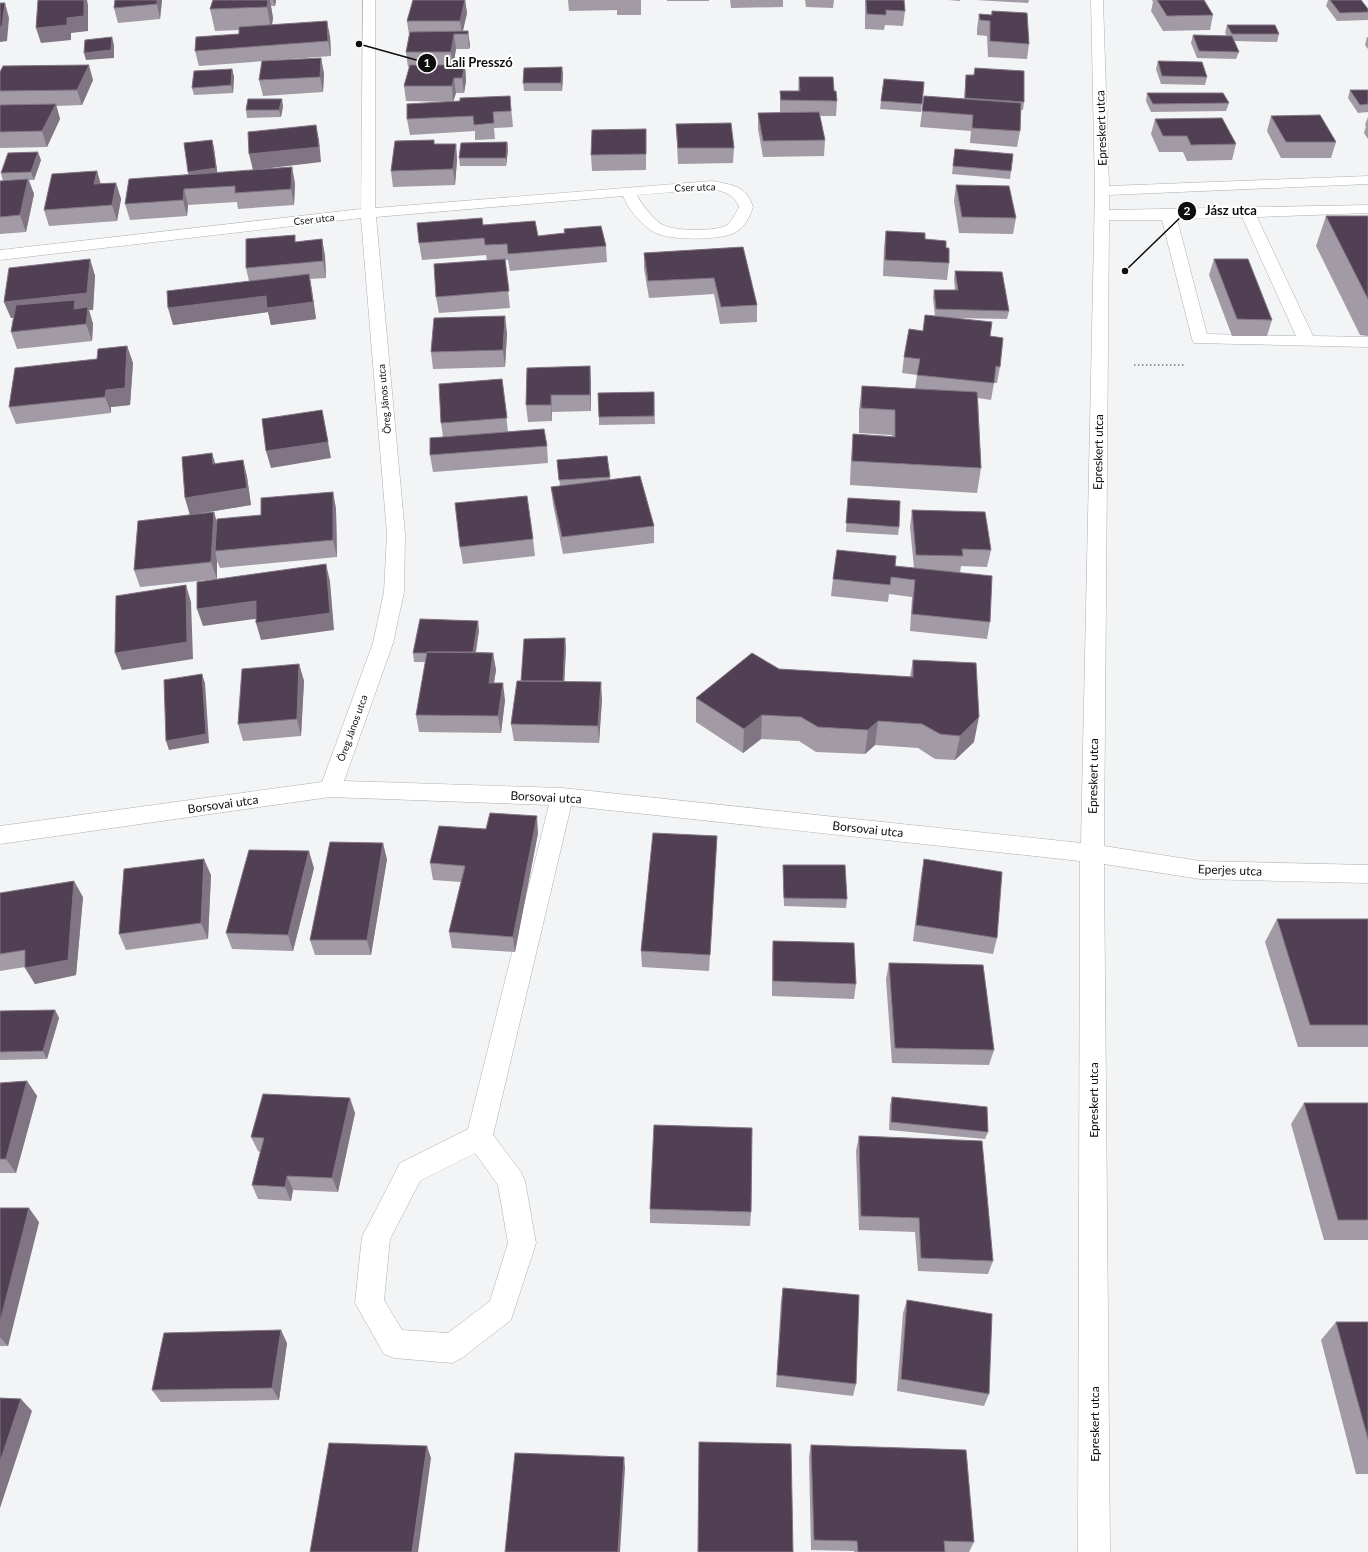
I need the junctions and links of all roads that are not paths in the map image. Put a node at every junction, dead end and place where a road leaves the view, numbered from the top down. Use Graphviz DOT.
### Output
graph roads {
  1 [pos="369,0"];
  2 [pos="1097,0"];
  3 [pos="1368,180"];
  4 [pos="628,191"];
  5 [pos="1102,191"];
  6 [pos="1368,209"];
  7 [pos="368,213"];
  8 [pos="1248,213"];
  9 [pos="1102,215"];
  10 [pos="1168,215"];
  11 [pos="0,255"];
  12 [pos="1307,341"];
  13 [pos="1368,342"];
  14 [pos="330,788"];
  15 [pos="562,796"];
  16 [pos="0,835"];
  17 [pos="1092,853"];
  18 [pos="1368,874"];
  19 [pos="479,1136"];
  20 [pos="1094,1552"];
  1 -- 7 [label="street, Öreg János utca"];
  2 -- 5 [label="street, Epreskert utca"];
  3 -- 5 [label="street"];
  4 -- 4 [label="street, Cser utca"];
  4 -- 7 [label="street, Cser utca"];
  5 -- 9 [label="street, Epreskert utca"];
  6 -- 8 [label="street"];
  7 -- 11 [label="street, Cser utca"];
  7 -- 14 [label="street, Öreg János utca"];
  8 -- 10 [label="street"];
  8 -- 12 [label="street"];
  9 -- 10 [label="street"];
  9 -- 17 [label="street, Epreskert utca"];
  10 -- 12 [label="street"];
  12 -- 13 [label="street"];
  14 -- 15 [label="street, Borsovai utca"];
  14 -- 16 [label="street, Borsovai utca"];
  15 -- 17 [label="street, Borsovai utca"];
  15 -- 19 [label="street"];
  17 -- 18 [label="street, Eperjes utca"];
  17 -- 20 [label="street, Epreskert utca"];
  19 -- 19 [label="street"];
}
